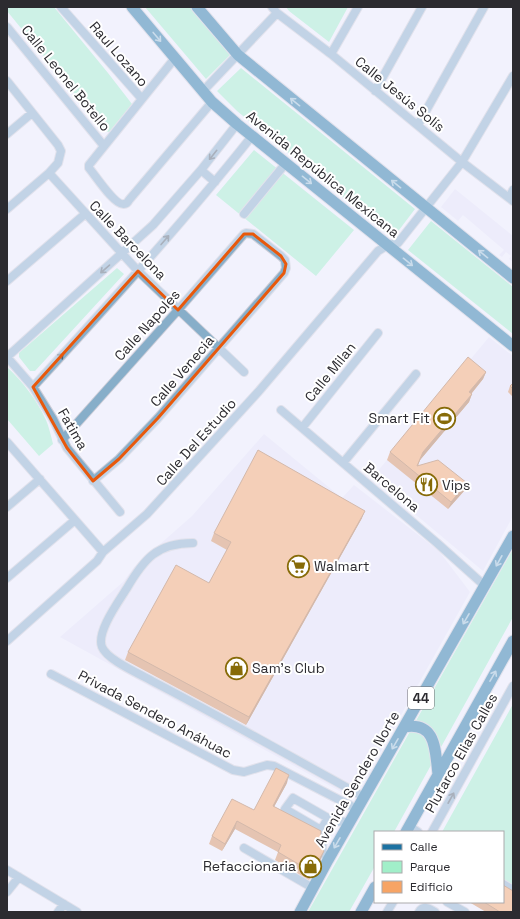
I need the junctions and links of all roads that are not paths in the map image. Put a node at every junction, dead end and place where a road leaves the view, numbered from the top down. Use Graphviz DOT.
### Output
graph roads {
  1 [pos="61,7"];
  2 [pos="132,7"];
  3 [pos="198,7"];
  4 [pos="358,7"];
  5 [pos="422,7"];
  6 [pos="484,7"];
  7 [pos="274,10"];
  8 [pos="7,27"];
  9 [pos="331,54"];
  10 [pos="238,55"];
  11 [pos="175,58"];
  12 [pos="513,76"];
  13 [pos="7,81"];
  14 [pos="375,90"];
  15 [pos="203,91"];
  16 [pos="142,100"];
  17 [pos="212,102"];
  18 [pos="32,113"];
  19 [pos="237,124"];
  20 [pos="418,125"];
  21 [pos="7,134"];
  22 [pos="252,136"];
  23 [pos="104,146"];
  24 [pos="462,162"];
  25 [pos="286,163"];
  26 [pos="201,170"];
  27 [pos="48,173"];
  28 [pos="215,182"];
  29 [pos="513,190"];
  30 [pos="511,200"];
  31 [pos="426,208"];
  32 [pos="7,209"];
  33 [pos="85,214"];
  34 [pos="244,214"];
  35 [pos="253,234"];
  36 [pos="388,245"];
  37 [pos="121,254"];
  38 [pos="138,272"];
  39 [pos="513,278"];
  40 [pos="7,281"];
  41 [pos="178,310"];
  42 [pos="378,333"];
  43 [pos="513,346"];
  44 [pos="219,349"];
  45 [pos="7,357"];
  46 [pos="244,372"];
  47 [pos="416,374"];
  48 [pos="33,387"];
  49 [pos="281,410"];
  50 [pos="302,428"];
  51 [pos="62,440"];
  52 [pos="7,442"];
  53 [pos="343,463"];
  54 [pos="40,479"];
  55 [pos="93,481"];
  56 [pos="7,507"];
  57 [pos="120,512"];
  58 [pos="75,520"];
  59 [pos="513,536"];
  60 [pos="192,543"];
  61 [pos="103,552"];
  62 [pos="7,578"];
  63 [pos="485,586"];
  64 [pos="7,641"];
  65 [pos="513,641"];
  66 [pos="51,674"];
  67 [pos="513,686"];
  68 [pos="404,727"];
  69 [pos="438,774"];
  70 [pos="364,797"];
  71 [pos="357,809"];
  72 [pos="350,822"];
  73 [pos="411,830"];
  74 [pos="323,831"];
  75 [pos="433,831"];
  76 [pos="244,848"];
  77 [pos="328,860"];
  78 [pos="7,870"];
  79 [pos="19,877"];
  80 [pos="504,885"];
  81 [pos="313,888"];
  82 [pos="374,889"];
  83 [pos="513,890"];
  84 [pos="7,892"];
  85 [pos="392,903"];
  86 [pos="449,903"];
  87 [pos="64,904"];
  88 [pos="58,912"];
  89 [pos="77,912"];
  90 [pos="300,912"];
  91 [pos="361,912"];
  92 [pos="387,912"];
  93 [pos="419,912"];
  94 [pos="435,912"];
  95 [pos="465,912"];
  1 -- 16 [label="street, Raul Lozano"];
  2 -- 11 [label="main road, Avenida República Mexicana, one-way"];
  3 -- 10 [label="main road"];
  4 -- 9 [label="street"];
  5 -- 14 [label="street"];
  6 -- 20 [label="street"];
  7 -- 9 [label="street, Calle Jesús Solís"];
  7 -- 10 [label="street"];
  8 -- 23 [label="street, Calle Leonel Botello"];
  9 -- 14 [label="street, Calle Jesús Solís"];
  10 -- 15 [label="street"];
  31 -- 10 [label="main road, one-way"];
  11 -- 15 [label="main road, Avenida República Mexicana"];
  11 -- 16 [label="street"];
  12 -- 24 [label="street, Calle Del Estudio"];
  13 -- 18 [label="street"];
  14 -- 20 [label="street, Calle Jesús Solís"];
  15 -- 17 [label="main road, Avenida República Mexicana"];
  16 -- 23 [label="street"];
  17 -- 19 [label="main road, Avenida República Mexicana"];
  17 -- 23 [label="street"];
  18 -- 21 [label="street"];
  18 -- 27 [label="street"];
  19 -- 22 [label="main road, Avenida República Mexicana"];
  19 -- 26 [label="street, one-way"];
  20 -- 24 [label="street, Calle Jesús Solís"];
  22 -- 25 [label="main road, Avenida República Mexicana"];
  22 -- 28 [label="street"];
  24 -- 30 [label="street, Calle Jesús Solís"];
  24 -- 31 [label="street, Calle Del Estudio"];
  25 -- 34 [label="street"];
  25 -- 36 [label="main road, Avenida República Mexicana, one-way"];
  26 -- 28 [label="street"];
  26 -- 37 [label="street"];
  27 -- 32 [label="street"];
  27 -- 33 [label="street, Calle Barcelona"];
  38 -- 28 [label="street, one-way"];
  29 -- 30 [label="street"];
  31 -- 36 [label="street, Calle Del Estudio"];
  39 -- 31 [label="main road, one-way"];
  33 -- 37 [label="street, Calle Barcelona"];
  33 -- 40 [label="street"];
  35 -- 41 [label="street, Calle Napoles"];
  35 -- 44 [label="street, Calle Venecia"];
  36 -- 43 [label="main road, Avenida República Mexicana, one-way"];
  36 -- 61 [label="street, Calle Del Estudio"];
  37 -- 38 [label="street, Calle Barcelona"];
  37 -- 45 [label="street, one-way"];
  38 -- 41 [label="street, Calle Barcelona"];
  48 -- 38 [label="street, one-way"];
  41 -- 44 [label="street, Calle Barcelona"];
  41 -- 51 [label="street, Calle Napoles"];
  42 -- 50 [label="street, Calle Milan"];
  44 -- 46 [label="street, Calle Barcelona"];
  44 -- 55 [label="street, Calle Venecia"];
  45 -- 48 [label="street, Fatima"];
  47 -- 53 [label="street"];
  48 -- 51 [label="street, Fatima"];
  49 -- 50 [label="street, Barcelona"];
  50 -- 53 [label="street, Barcelona"];
  51 -- 55 [label="street, Fatima"];
  52 -- 54 [label="street"];
  53 -- 63 [label="street, Barcelona"];
  54 -- 56 [label="street"];
  54 -- 58 [label="street"];
  55 -- 57 [label="street, Fatima"];
  58 -- 61 [label="street"];
  58 -- 62 [label="street"];
  59 -- 63 [label="main road, Avenida Sendero Norte / 44, one-way"];
  60 -- 70 [label="street"];
  61 -- 64 [label="street, Calle Del Estudio"];
  63 -- 68 [label="main road, Avenida Sendero Norte / 44, one-way"];
  69 -- 65 [label="main road, one-way"];
  66 -- 71 [label="street, Privada Sendero Anáhuac"];
  75 -- 67 [label="street, Plutarco Elias Calles, one-way"];
  68 -- 69 [label="main road"];
  68 -- 70 [label="main road, Avenida Sendero Norte / 44, one-way"];
  69 -- 73 [label="main road"];
  70 -- 71 [label="main road, Avenida Sendero Norte / 44"];
  71 -- 72 [label="main road, Avenida Sendero Norte / 44"];
  72 -- 74 [label="street"];
  72 -- 77 [label="main road, Avenida Sendero Norte / 44, one-way"];
  74 -- 74 [label="street"];
  74 -- 77 [label="street"];
  76 -- 81 [label="street"];
  77 -- 81 [label="main road, Avenida Sendero Norte / 44"];
  78 -- 79 [label="street"];
  79 -- 84 [label="street"];
  79 -- 87 [label="street"];
  80 -- 83 [label="street"];
  81 -- 90 [label="main road, Avenida Sendero Norte / 44"];
  82 -- 91 [label="main road"];
  85 -- 92 [label="street"];
  86 -- 95 [label="street"];
  87 -- 88 [label="street"];
  87 -- 89 [label="street"];
  93 -- 94 [label="street"];
}
